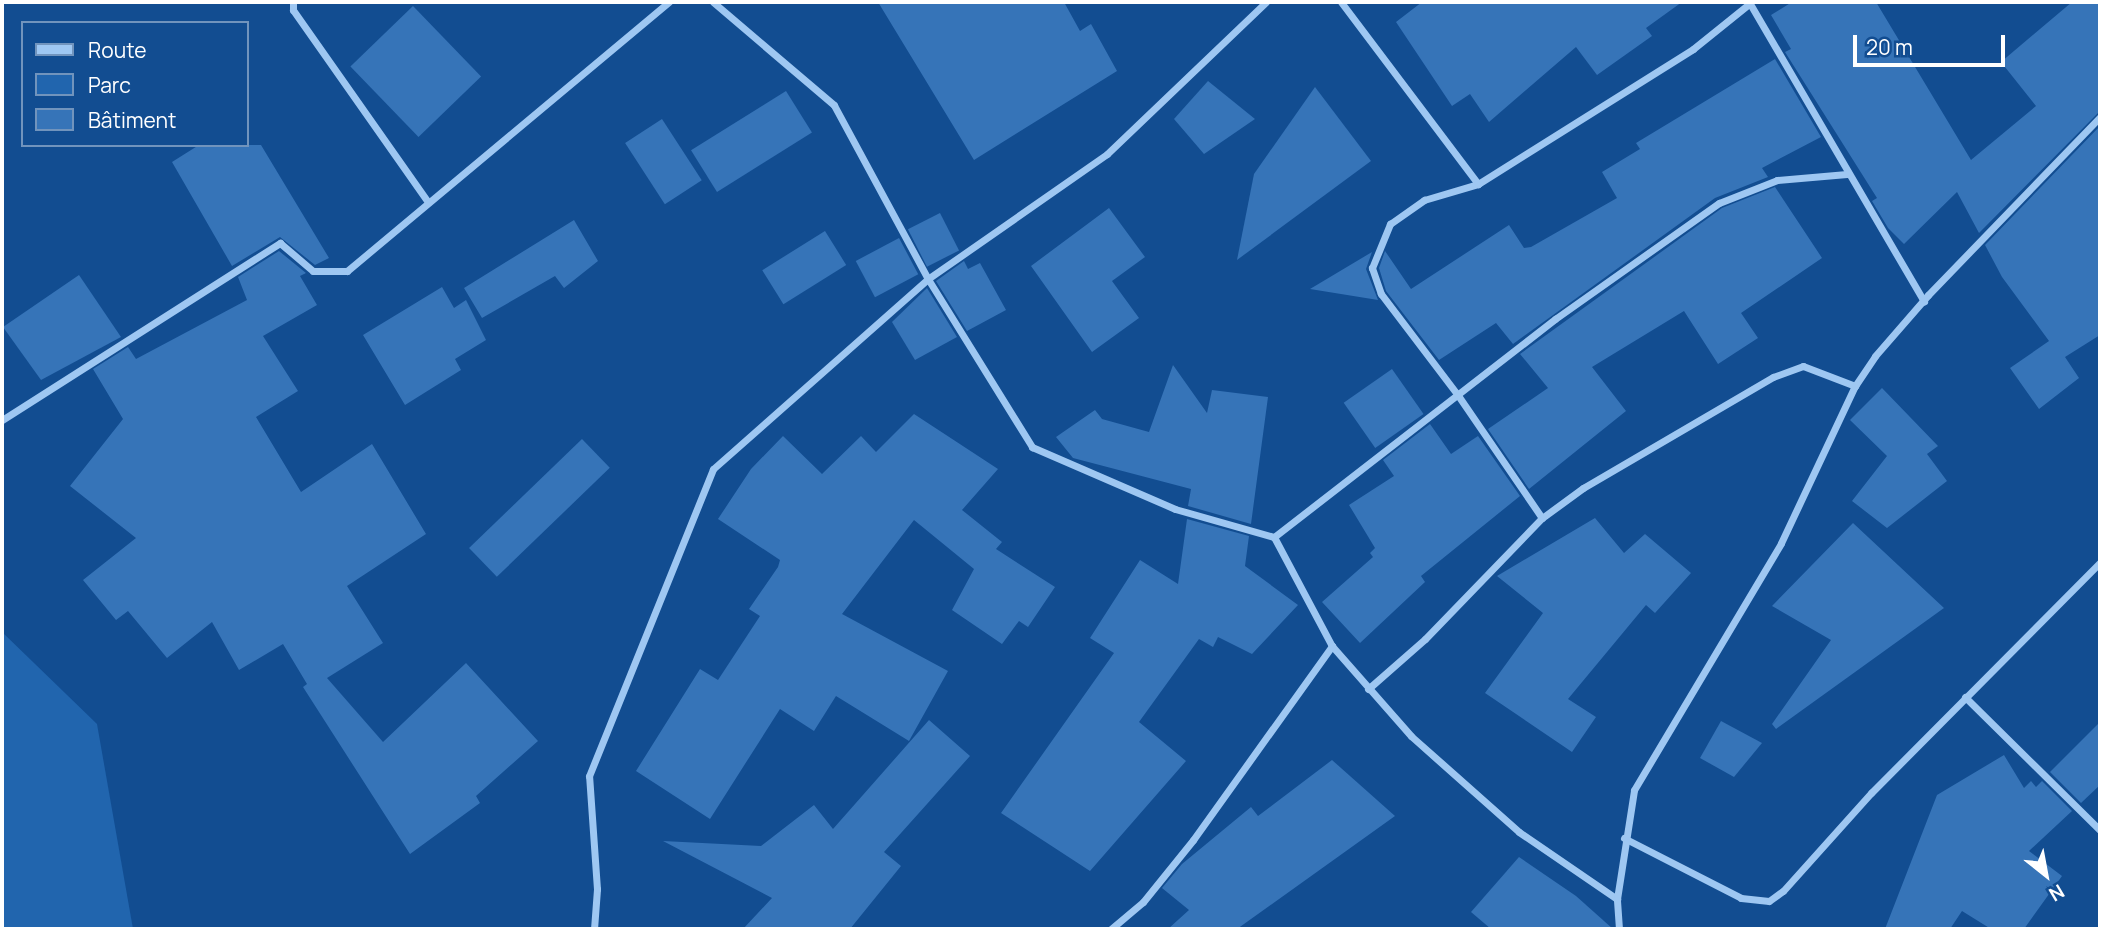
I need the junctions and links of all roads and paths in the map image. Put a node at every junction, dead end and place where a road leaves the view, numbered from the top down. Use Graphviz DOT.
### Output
graph roads {
  1 [pos="293,2"];
  2 [pos="670,2"];
  3 [pos="713,2"];
  4 [pos="1266,2"];
  5 [pos="1341,2"];
  6 [pos="1750,2"];
  7 [pos="2100,117"];
  8 [pos="1847,174"];
  9 [pos="1478,184"];
  10 [pos="428,202"];
  11 [pos="928,279"];
  12 [pos="1924,302"];
  13 [pos="1854,386"];
  14 [pos="1457,394"];
  15 [pos="2,420"];
  16 [pos="1542,518"];
  17 [pos="1274,537"];
  18 [pos="2100,562"];
  19 [pos="1332,646"];
  20 [pos="1368,690"];
  21 [pos="1965,697"];
  22 [pos="2100,830"];
  23 [pos="1624,838"];
  24 [pos="1617,900"];
  25 [pos="594,929"];
  26 [pos="1111,929"];
  27 [pos="1619,929"];
  1 -- 10 [label="street"];
  2 -- 10 [label="street"];
  3 -- 11 [label="street"];
  4 -- 11 [label="street"];
  5 -- 9 [label="street"];
  6 -- 8 [label="street"];
  6 -- 9 [label="street"];
  7 -- 12 [label="street"];
  8 -- 12 [label="street"];
  8 -- 14 [label="street"];
  9 -- 14 [label="street"];
  10 -- 15 [label="street"];
  11 -- 17 [label="street"];
  11 -- 25 [label="street"];
  12 -- 13 [label="street"];
  13 -- 16 [label="street"];
  13 -- 23 [label="street"];
  14 -- 16 [label="street"];
  14 -- 17 [label="street"];
  16 -- 20 [label="street"];
  17 -- 19 [label="street"];
  18 -- 21 [label="street"];
  19 -- 20 [label="street"];
  19 -- 26 [label="street"];
  20 -- 24 [label="street"];
  21 -- 22 [label="street"];
  21 -- 23 [label="street"];
  23 -- 24 [label="street"];
  24 -- 27 [label="street"];
}
